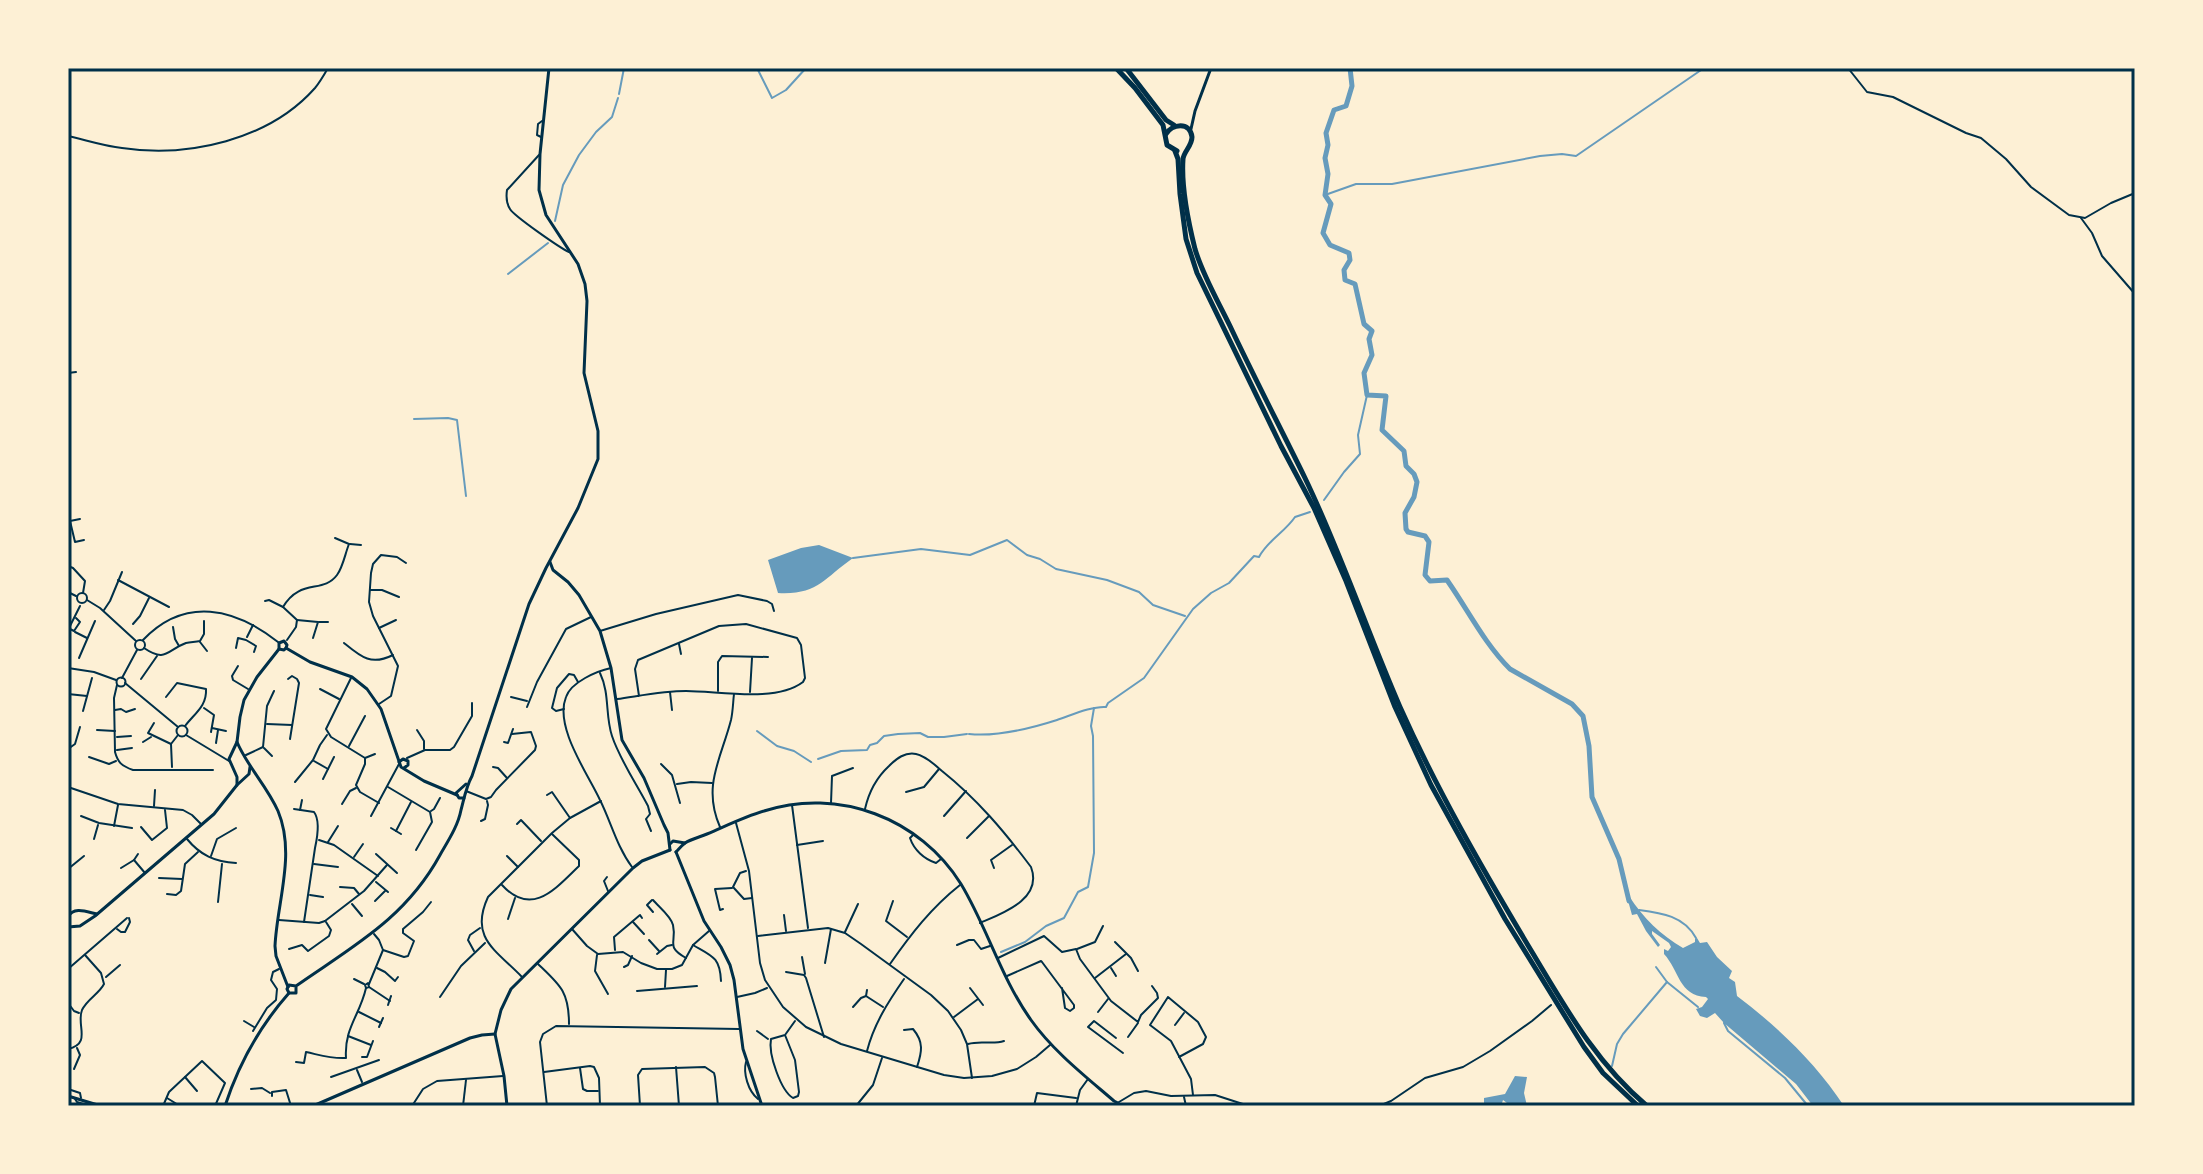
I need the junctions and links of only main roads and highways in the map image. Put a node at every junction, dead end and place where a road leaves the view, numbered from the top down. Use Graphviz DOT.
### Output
graph roads {
  1 [pos="1116,68"];
  2 [pos="1126,68"];
  3 [pos="1175,126"];
  4 [pos="1166,134"];
  5 [pos="1185,150"];
  6 [pos="1175,151"];
  7 [pos="1638,1106"];
  8 [pos="1647,1106"];
  1 -- 4 [label="highway"];
  2 -- 3 [label="highway"];
  3 -- 4 [label="highway"];
  3 -- 5 [label="highway"];
  4 -- 6 [label="highway"];
  5 -- 6 [label="highway"];
  5 -- 8 [label="highway"];
  6 -- 7 [label="highway"];
}
